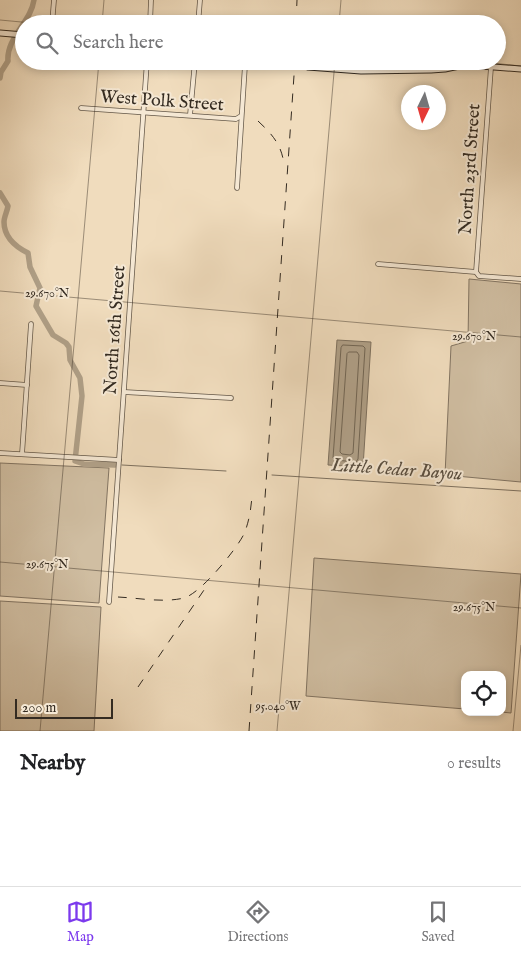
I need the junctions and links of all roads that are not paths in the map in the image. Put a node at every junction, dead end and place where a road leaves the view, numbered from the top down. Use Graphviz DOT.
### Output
graph roads {
  1 [pos="54,0"];
  2 [pos="151,0"];
  3 [pos="200,0"];
  4 [pos="53,15"];
  5 [pos="150,15"];
  6 [pos="199,15"];
  7 [pos="0,33"];
  8 [pos="15,34"];
  9 [pos="506,68"];
  10 [pos="521,69"];
  11 [pos="146,70"];
  12 [pos="194,70"];
  13 [pos="245,70"];
  14 [pos="491,70"];
  15 [pos="82,108"];
  16 [pos="142,112"];
  17 [pos="190,115"];
  18 [pos="241,116"];
  19 [pos="237,188"];
  20 [pos="378,264"];
  21 [pos="476,272"];
  22 [pos="521,279"];
  23 [pos="31,324"];
  24 [pos="0,383"];
  25 [pos="27,385"];
  26 [pos="124,392"];
  27 [pos="231,398"];
  28 [pos="0,453"];
  29 [pos="22,454"];
  30 [pos="119,460"];
  31 [pos="109,602"];
  1 -- 4 [label="street"];
  2 -- 5 [label="street"];
  3 -- 6 [label="street"];
  7 -- 8 [label="main road"];
  9 -- 10 [label="main road"];
  11 -- 16 [label="street, North 16th Street"];
  12 -- 17 [label="street"];
  13 -- 18 [label="street"];
  14 -- 21 [label="street, North 23rd Street"];
  15 -- 16 [label="street, West Polk Street"];
  16 -- 17 [label="street, West Polk Street"];
  16 -- 26 [label="street, North 16th Street"];
  17 -- 18 [label="street, West Polk Street"];
  18 -- 19 [label="street"];
  20 -- 21 [label="street"];
  21 -- 22 [label="street"];
  23 -- 25 [label="street"];
  24 -- 25 [label="street"];
  25 -- 29 [label="street"];
  26 -- 27 [label="street"];
  26 -- 30 [label="street, North 16th Street"];
  28 -- 29 [label="street"];
  29 -- 30 [label="street"];
  30 -- 31 [label="street, North 16th Street"];
}
